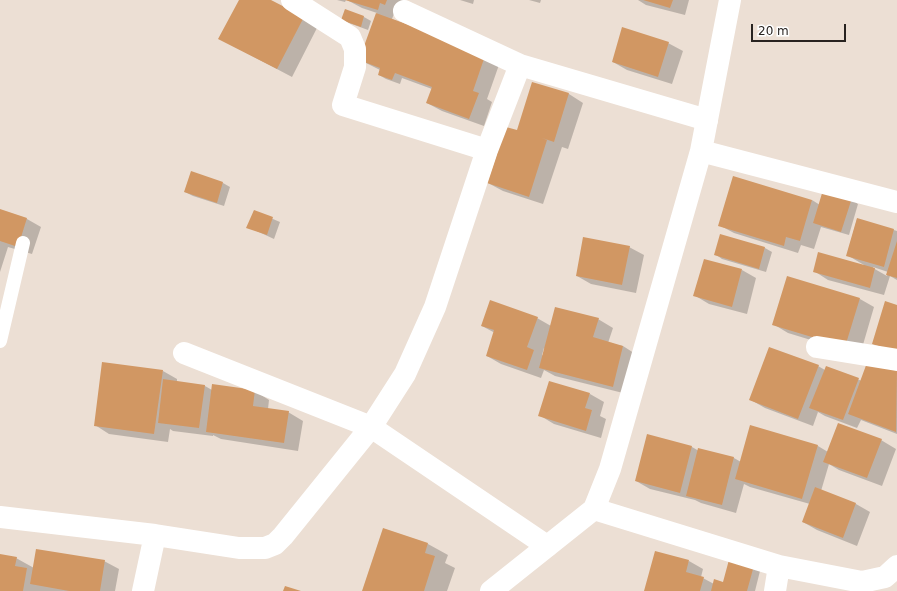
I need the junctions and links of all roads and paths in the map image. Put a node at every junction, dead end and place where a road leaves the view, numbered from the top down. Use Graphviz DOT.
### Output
graph roads {
  1 [pos="292,0"];
  2 [pos="730,0"];
  3 [pos="404,11"];
  4 [pos="520,65"];
  5 [pos="707,120"];
  6 [pos="487,150"];
  7 [pos="701,151"];
  8 [pos="897,202"];
  9 [pos="23,243"];
  10 [pos="0,341"];
  11 [pos="816,347"];
  12 [pos="184,353"];
  13 [pos="897,360"];
  14 [pos="371,428"];
  15 [pos="594,509"];
  16 [pos="0,515"];
  17 [pos="154,535"];
  18 [pos="547,546"];
  19 [pos="779,566"];
  20 [pos="897,566"];
  21 [pos="143,591"];
  22 [pos="491,591"];
  23 [pos="775,591"];
  1 -- 6 [label="street"];
  2 -- 5 [label="street"];
  3 -- 4 [label="street"];
  4 -- 5 [label="street"];
  4 -- 6 [label="street"];
  5 -- 7 [label="street"];
  6 -- 14 [label="street"];
  7 -- 8 [label="street"];
  7 -- 15 [label="street"];
  9 -- 10 [label="lane"];
  11 -- 13 [label="street"];
  12 -- 14 [label="street"];
  14 -- 17 [label="street"];
  14 -- 18 [label="street"];
  15 -- 18 [label="street"];
  15 -- 19 [label="street"];
  16 -- 17 [label="street"];
  17 -- 21 [label="street"];
  18 -- 22 [label="street"];
  19 -- 20 [label="street"];
  19 -- 23 [label="street"];
}
